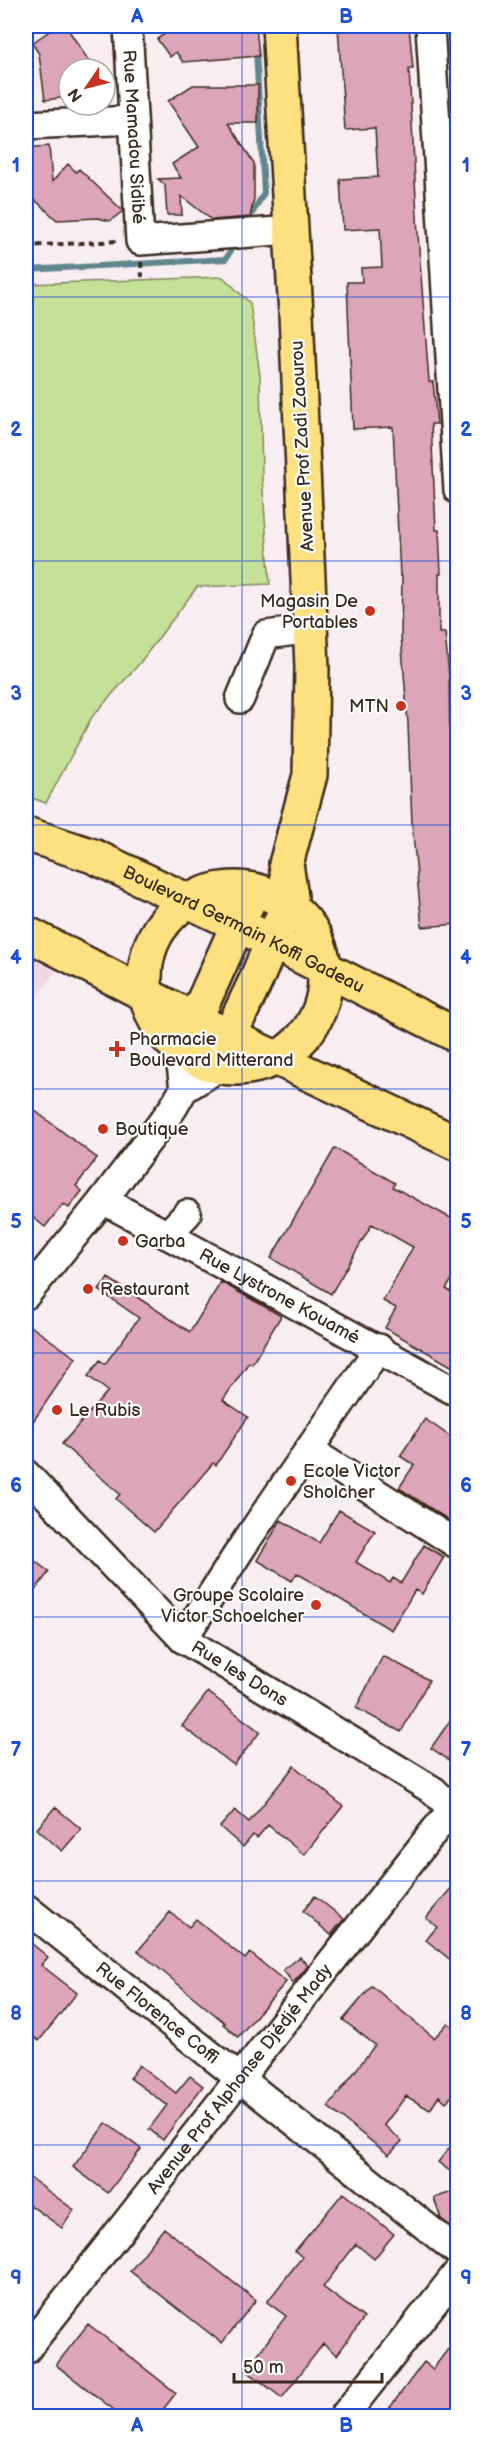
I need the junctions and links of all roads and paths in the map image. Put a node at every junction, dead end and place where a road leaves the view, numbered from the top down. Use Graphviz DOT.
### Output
graph roads {
  1 [pos="128,26"];
  2 [pos="279,26"];
  3 [pos="430,26"];
  4 [pos="133,120"];
  5 [pos="26,125"];
  6 [pos="447,154"];
  7 [pos="292,230"];
  8 [pos="140,240"];
  9 [pos="26,246"];
  10 [pos="458,490"];
  11 [pos="311,629"];
  12 [pos="240,699"];
  13 [pos="26,834"];
  14 [pos="286,864"];
  15 [pos="254,890"];
  16 [pos="187,900"];
  17 [pos="288,905"];
  18 [pos="237,924"];
  19 [pos="26,933"];
  20 [pos="272,941"];
  21 [pos="324,968"];
  22 [pos="146,996"];
  23 [pos="195,1020"];
  24 [pos="458,1036"];
  25 [pos="229,1037"];
  26 [pos="182,1051"];
  27 [pos="275,1059"];
  28 [pos="213,1065"];
  29 [pos="184,1089"];
  30 [pos="445,1138"];
  31 [pos="103,1200"];
  32 [pos="187,1214"];
  33 [pos="166,1234"];
  34 [pos="26,1295"];
  35 [pos="379,1348"];
  36 [pos="458,1393"];
  37 [pos="309,1450"];
  38 [pos="26,1474"];
  39 [pos="458,1545"];
  40 [pos="183,1639"];
  41 [pos="456,1812"];
  42 [pos="26,1908"];
  43 [pos="240,2079"];
  44 [pos="458,2252"];
  45 [pos="458,2272"];
  46 [pos="27,2345"];
  47 [pos="344,2416"];
  1 -- 4 [label="street, Rue Mamadou Sidibé"];
  2 -- 7 [label="main road, Avenue Prof Zadi Zaourou"];
  3 -- 6 [label="street"];
  4 -- 5 [label="street"];
  4 -- 8 [label="street, Rue Mamadou Sidibé"];
  6 -- 10 [label="street"];
  7 -- 8 [label="street, Rue Mamadou Sidibé"];
  7 -- 11 [label="main road, Avenue Prof Zadi Zaourou"];
  8 -- 9 [label="path"];
  11 -- 12 [label="street"];
  11 -- 14 [label="main road, Avenue Prof Zadi Zaourou"];
  13 -- 16 [label="main road, Boulevard Germain Koffi Gadeau"];
  14 -- 15 [label="main road"];
  14 -- 17 [label="main road"];
  15 -- 16 [label="main road"];
  15 -- 17 [label="main road"];
  15 -- 18 [label="main road"];
  16 -- 18 [label="main road, Boulevard Germain Koffi Gadeau"];
  16 -- 22 [label="main road"];
  17 -- 20 [label="main road"];
  17 -- 21 [label="main road"];
  18 -- 20 [label="main road, Boulevard Germain Koffi Gadeau"];
  18 -- 23 [label="main road"];
  19 -- 22 [label="main road"];
  20 -- 21 [label="main road, Boulevard Germain Koffi Gadeau"];
  20 -- 25 [label="main road"];
  21 -- 24 [label="main road, Boulevard Germain Koffi Gadeau"];
  21 -- 27 [label="main road"];
  22 -- 23 [label="main road"];
  22 -- 26 [label="main road"];
  23 -- 25 [label="main road"];
  23 -- 26 [label="street"];
  25 -- 27 [label="main road"];
  25 -- 28 [label="street"];
  26 -- 28 [label="main road"];
  26 -- 29 [label="street"];
  27 -- 28 [label="main road"];
  27 -- 30 [label="main road"];
  28 -- 29 [label="street"];
  29 -- 31 [label="street"];
  31 -- 33 [label="street, Rue Lystrone Kouamé"];
  31 -- 34 [label="street"];
  32 -- 33 [label="street"];
  33 -- 35 [label="street, Rue Lystrone Kouamé"];
  35 -- 36 [label="street, Rue Lystrone Kouamé"];
  35 -- 37 [label="street"];
  37 -- 39 [label="street"];
  37 -- 40 [label="street"];
  38 -- 40 [label="street, Rue les Dons"];
  40 -- 41 [label="street, Rue les Dons"];
  41 -- 43 [label="street, Avenue Prof Alphonse Djédjé Mady"];
  42 -- 43 [label="street, Rue Florence Coffi"];
  43 -- 44 [label="street, Rue Florence Coffi"];
  43 -- 46 [label="street, Avenue Prof Alphonse Djédjé Mady"];
  45 -- 47 [label="street"];
}
